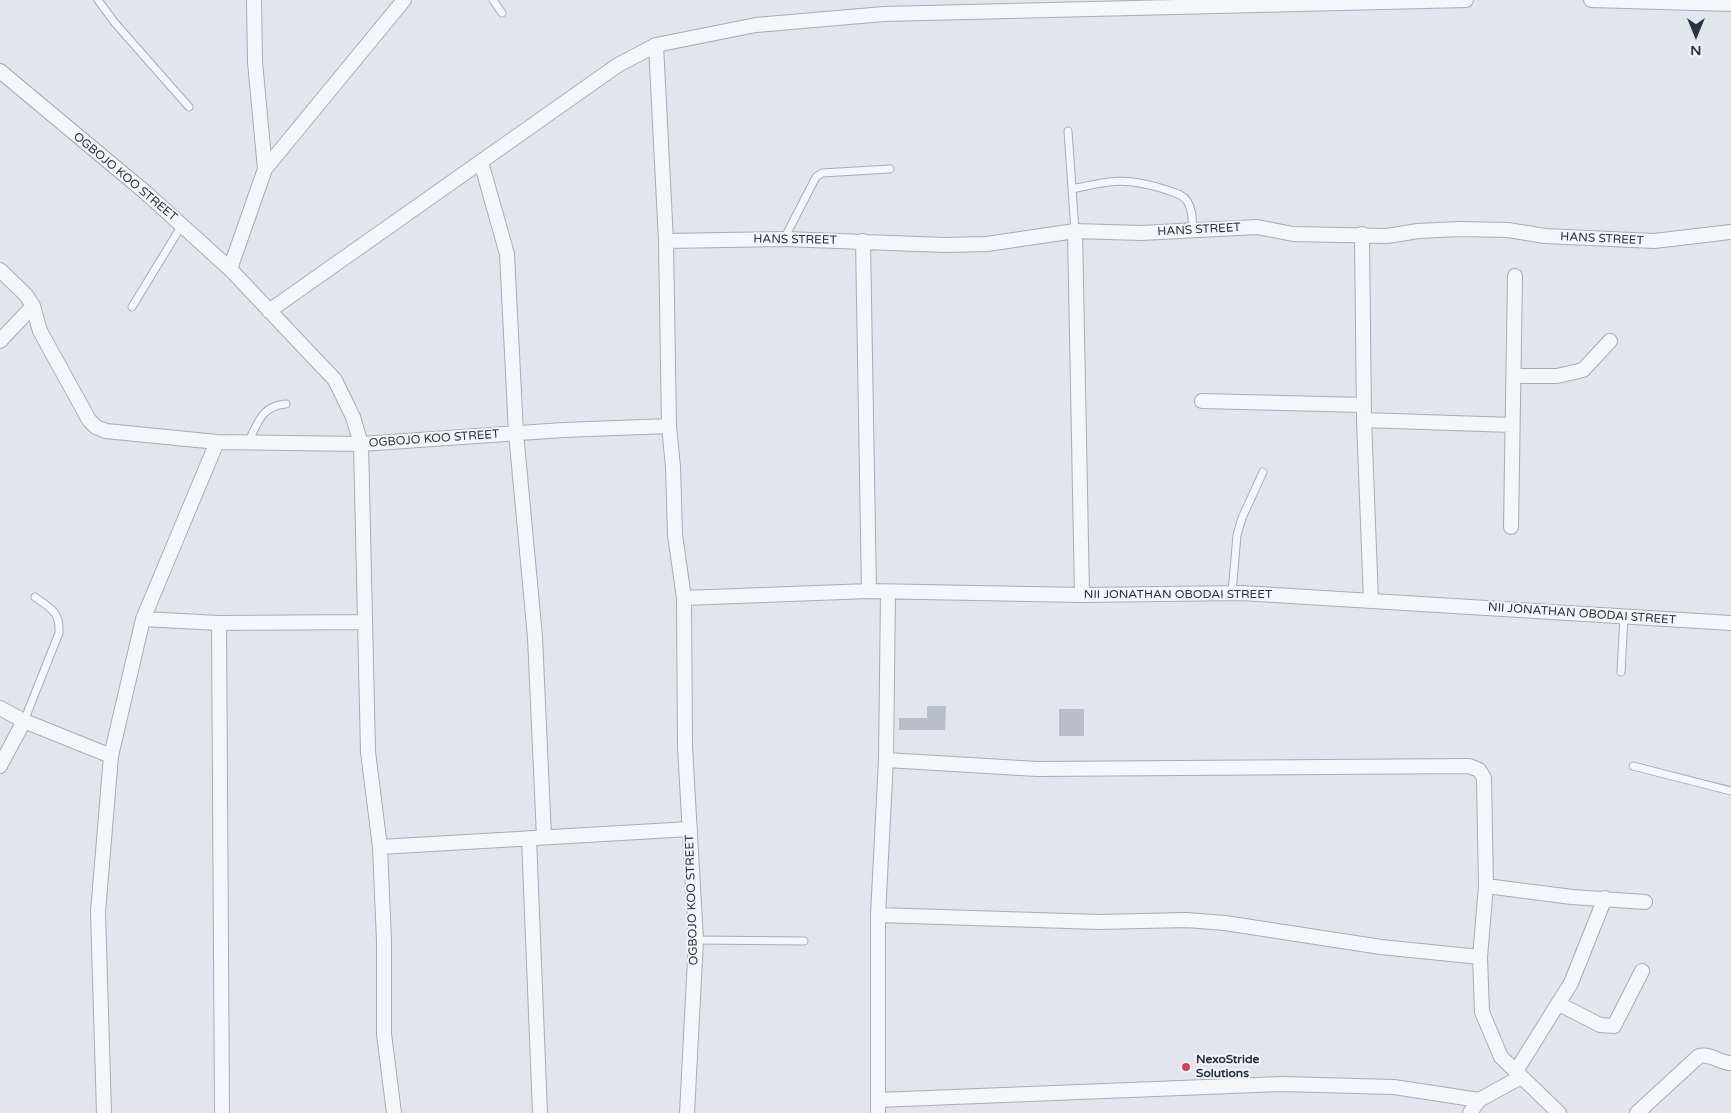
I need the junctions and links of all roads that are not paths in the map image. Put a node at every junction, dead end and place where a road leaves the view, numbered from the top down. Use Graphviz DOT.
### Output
graph roads {
  1 [pos="98,0"];
  2 [pos="254,0"];
  3 [pos="404,0"];
  4 [pos="494,0"];
  5 [pos="1466,0"];
  6 [pos="1591,0"];
  7 [pos="1731,4"];
  8 [pos="502,13"];
  9 [pos="656,45"];
  10 [pos="0,71"];
  11 [pos="189,107"];
  12 [pos="1068,132"];
  13 [pos="481,162"];
  14 [pos="264,168"];
  15 [pos="890,168"];
  16 [pos="1072,189"];
  17 [pos="182,225"];
  18 [pos="1075,231"];
  19 [pos="1193,231"];
  20 [pos="1731,232"];
  21 [pos="1362,234"];
  22 [pos="784,240"];
  23 [pos="666,241"];
  24 [pos="864,241"];
  25 [pos="230,269"];
  26 [pos="0,270"];
  27 [pos="1515,276"];
  28 [pos="33,306"];
  29 [pos="132,307"];
  30 [pos="270,311"];
  31 [pos="1610,341"];
  32 [pos="0,342"];
  33 [pos="1514,376"];
  34 [pos="1202,401"];
  35 [pos="286,404"];
  36 [pos="1364,405"];
  37 [pos="1364,420"];
  38 [pos="1512,424"];
  39 [pos="669,426"];
  40 [pos="516,433"];
  41 [pos="217,442"];
  42 [pos="248,442"];
  43 [pos="361,444"];
  44 [pos="1263,472"];
  45 [pos="1511,526"];
  46 [pos="869,591"];
  47 [pos="888,592"];
  48 [pos="1232,592"];
  49 [pos="1082,596"];
  50 [pos="35,597"];
  51 [pos="684,598"];
  52 [pos="1371,601"];
  53 [pos="1624,616"];
  54 [pos="143,619"];
  55 [pos="364,622"];
  56 [pos="220,623"];
  57 [pos="1731,623"];
  58 [pos="1621,672"];
  59 [pos="0,708"];
  60 [pos="24,721"];
  61 [pos="111,756"];
  62 [pos="886,760"];
  63 [pos="0,766"];
  64 [pos="1633,766"];
  65 [pos="1731,791"];
  66 [pos="690,829"];
  67 [pos="544,837"];
  68 [pos="529,838"];
  69 [pos="380,847"];
  70 [pos="1486,886"];
  71 [pos="1605,898"];
  72 [pos="1645,902"];
  73 [pos="878,915"];
  74 [pos="696,940"];
  75 [pos="804,941"];
  76 [pos="1480,957"];
  77 [pos="1642,970"];
  78 [pos="1559,1004"];
  79 [pos="1731,1062"];
  80 [pos="1518,1074"];
  81 [pos="1479,1100"];
  82 [pos="878,1107"];
  83 [pos="104,1113"];
  84 [pos="222,1113"];
  85 [pos="394,1113"];
  86 [pos="540,1113"];
  87 [pos="687,1113"];
  88 [pos="1470,1113"];
  89 [pos="1559,1113"];
  90 [pos="1637,1113"];
  1 -- 11 [label="lane"];
  2 -- 14 [label="street"];
  3 -- 14 [label="street"];
  4 -- 8 [label="lane"];
  5 -- 9 [label="street"];
  6 -- 7 [label="street"];
  9 -- 13 [label="street"];
  9 -- 23 [label="street"];
  10 -- 17 [label="street, OGBOJO KOO STREET"];
  12 -- 16 [label="lane"];
  13 -- 30 [label="street"];
  13 -- 40 [label="street"];
  14 -- 25 [label="street"];
  15 -- 22 [label="lane"];
  16 -- 18 [label="lane"];
  16 -- 19 [label="lane"];
  17 -- 25 [label="street, OGBOJO KOO STREET"];
  17 -- 29 [label="lane"];
  18 -- 19 [label="street, HANS STREET"];
  18 -- 24 [label="street, HANS STREET"];
  18 -- 49 [label="street"];
  19 -- 21 [label="street, HANS STREET"];
  20 -- 21 [label="street, HANS STREET"];
  21 -- 36 [label="street"];
  22 -- 23 [label="street, HANS STREET"];
  22 -- 24 [label="street, HANS STREET"];
  23 -- 39 [label="street"];
  24 -- 46 [label="street"];
  25 -- 30 [label="street, OGBOJO KOO STREET"];
  26 -- 28 [label="street"];
  27 -- 33 [label="street"];
  28 -- 32 [label="street"];
  28 -- 41 [label="street"];
  30 -- 43 [label="street, OGBOJO KOO STREET"];
  31 -- 33 [label="street"];
  33 -- 38 [label="street"];
  34 -- 36 [label="street"];
  35 -- 42 [label="lane"];
  36 -- 37 [label="street"];
  37 -- 38 [label="street"];
  37 -- 52 [label="street"];
  38 -- 45 [label="street"];
  39 -- 40 [label="street, OGBOJO KOO STREET"];
  39 -- 51 [label="street"];
  40 -- 43 [label="street, OGBOJO KOO STREET"];
  40 -- 67 [label="street"];
  41 -- 42 [label="street"];
  41 -- 54 [label="street"];
  42 -- 43 [label="street"];
  43 -- 55 [label="street"];
  44 -- 48 [label="lane"];
  46 -- 47 [label="street, NII JONATHAN OBODAI STREET"];
  46 -- 51 [label="street, NII JONATHAN OBODAI STREET"];
  47 -- 49 [label="street, NII JONATHAN OBODAI STREET"];
  47 -- 62 [label="street"];
  48 -- 49 [label="street, NII JONATHAN OBODAI STREET"];
  48 -- 52 [label="street, NII JONATHAN OBODAI STREET"];
  50 -- 60 [label="lane"];
  51 -- 66 [label="street, OGBOJO KOO STREET"];
  52 -- 53 [label="street, NII JONATHAN OBODAI STREET"];
  53 -- 57 [label="street, NII JONATHAN OBODAI STREET"];
  53 -- 58 [label="lane"];
  54 -- 56 [label="street"];
  54 -- 61 [label="street"];
  55 -- 56 [label="street"];
  55 -- 69 [label="street"];
  56 -- 84 [label="street"];
  59 -- 60 [label="street"];
  60 -- 61 [label="street"];
  60 -- 63 [label="street"];
  61 -- 83 [label="street"];
  62 -- 70 [label="street"];
  62 -- 73 [label="street"];
  64 -- 65 [label="lane"];
  66 -- 67 [label="street"];
  66 -- 74 [label="street, OGBOJO KOO STREET"];
  67 -- 68 [label="street"];
  68 -- 69 [label="street"];
  68 -- 86 [label="street"];
  69 -- 85 [label="street"];
  70 -- 71 [label="street"];
  70 -- 76 [label="street"];
  71 -- 72 [label="street"];
  71 -- 78 [label="street"];
  73 -- 76 [label="street"];
  73 -- 82 [label="street"];
  74 -- 75 [label="lane"];
  74 -- 87 [label="street, OGBOJO KOO STREET"];
  76 -- 80 [label="street"];
  77 -- 78 [label="street"];
  78 -- 80 [label="street"];
  79 -- 90 [label="street"];
  80 -- 81 [label="street"];
  80 -- 89 [label="street"];
  81 -- 82 [label="street"];
  81 -- 88 [label="street"];
}
